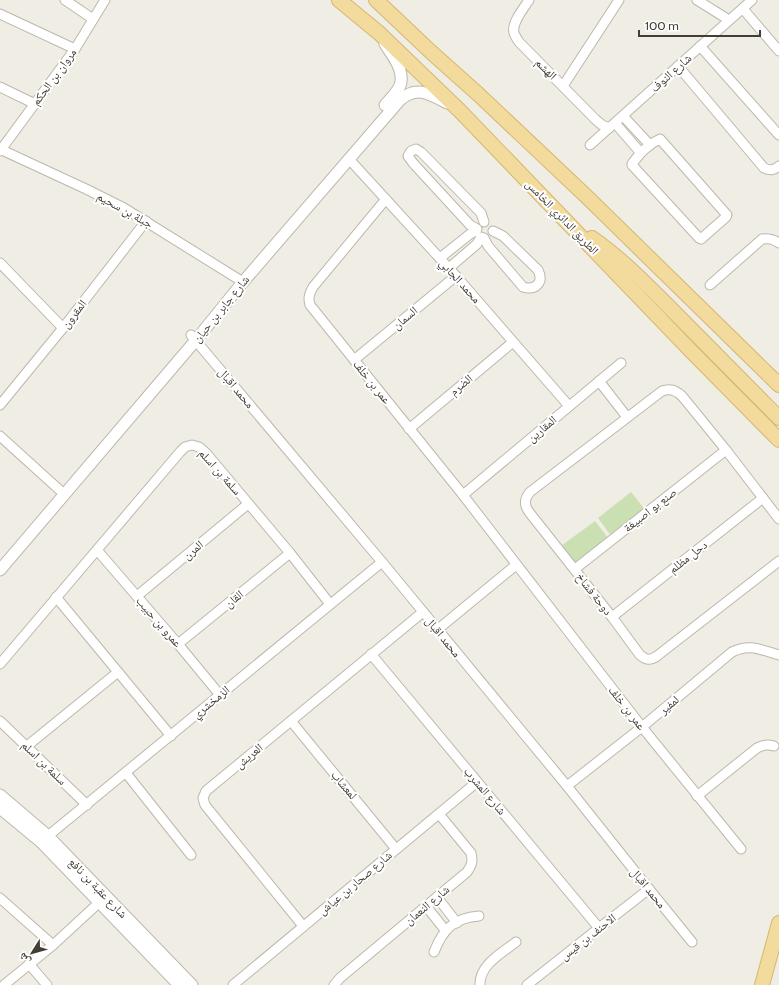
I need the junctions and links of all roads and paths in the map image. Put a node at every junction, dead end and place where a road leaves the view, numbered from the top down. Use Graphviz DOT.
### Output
graph roads {
  1 [pos="65,0"];
  2 [pos="105,0"];
  3 [pos="339,0"];
  4 [pos="376,0"];
  5 [pos="529,0"];
  6 [pos="619,0"];
  7 [pos="697,0"];
  8 [pos="752,0"];
  9 [pos="742,8"];
  10 [pos="0,14"];
  11 [pos="93,19"];
  12 [pos="729,20"];
  13 [pos="379,33"];
  14 [pos="700,46"];
  15 [pos="75,49"];
  16 [pos="779,51"];
  17 [pos="678,66"];
  18 [pos="563,86"];
  19 [pos="0,87"];
  20 [pos="34,104"];
  21 [pos="460,111"];
  22 [pos="623,116"];
  23 [pos="612,126"];
  24 [pos="779,135"];
  25 [pos="590,145"];
  26 [pos="650,145"];
  27 [pos="1,150"];
  28 [pos="640,152"];
  29 [pos="349,159"];
  30 [pos="779,166"];
  31 [pos="386,200"];
  32 [pos="564,218"];
  33 [pos="146,221"];
  34 [pos="484,222"];
  35 [pos="494,231"];
  36 [pos="480,234"];
  37 [pos="779,243"];
  38 [pos="440,258"];
  39 [pos="0,263"];
  40 [pos="449,268"];
  41 [pos="456,276"];
  42 [pos="240,280"];
  43 [pos="710,285"];
  44 [pos="63,328"];
  45 [pos="193,338"];
  46 [pos="513,342"];
  47 [pos="354,360"];
  48 [pos="621,363"];
  49 [pos="599,381"];
  50 [pos="779,384"];
  51 [pos="0,405"];
  52 [pos="569,406"];
  53 [pos="627,417"];
  54 [pos="779,418"];
  55 [pos="410,428"];
  56 [pos="0,436"];
  57 [pos="779,440"];
  58 [pos="726,450"];
  59 [pos="62,492"];
  60 [pos="463,495"];
  61 [pos="763,498"];
  62 [pos="248,504"];
  63 [pos="779,519"];
  64 [pos="97,550"];
  65 [pos="290,553"];
  66 [pos="0,558"];
  67 [pos="779,561"];
  68 [pos="382,562"];
  69 [pos="516,565"];
  70 [pos="575,569"];
  71 [pos="0,570"];
  72 [pos="137,596"];
  73 [pos="56,597"];
  74 [pos="330,604"];
  75 [pos="423,612"];
  76 [pos="612,617"];
  77 [pos="437,630"];
  78 [pos="178,644"];
  79 [pos="371,654"];
  80 [pos="779,655"];
  81 [pos="0,664"];
  82 [pos="118,672"];
  83 [pos="220,695"];
  84 [pos="0,721"];
  85 [pos="291,721"];
  86 [pos="642,727"];
  87 [pos="171,736"];
  88 [pos="27,746"];
  89 [pos="774,746"];
  90 [pos="126,773"];
  91 [pos="477,782"];
  92 [pos="567,786"];
  93 [pos="0,795"];
  94 [pos="697,796"];
  95 [pos="87,805"];
  96 [pos="0,808"];
  97 [pos="439,814"];
  98 [pos="44,839"];
  99 [pos="396,849"];
  100 [pos="741,849"];
  101 [pos="191,855"];
  102 [pos="649,889"];
  103 [pos="437,897"];
  104 [pos="0,898"];
  105 [pos="102,899"];
  106 [pos="426,906"];
  107 [pos="479,916"];
  108 [pos="456,922"];
  109 [pos="779,923"];
  110 [pos="303,926"];
  111 [pos="599,928"];
  112 [pos="445,930"];
  113 [pos="516,942"];
  114 [pos="692,942"];
  115 [pos="53,945"];
  116 [pos="434,952"];
  117 [pos="29,964"];
  118 [pos="4,985"];
  119 [pos="47,985"];
  120 [pos="179,985"];
  121 [pos="192,985"];
  122 [pos="233,985"];
  123 [pos="334,985"];
  124 [pos="480,985"];
  125 [pos="528,985"];
  126 [pos="762,985"];
  1 -- 11 [label="street"];
  2 -- 11 [label="street, مروان بن الحكم"];
  3 -- 13 [label="main road, الطريق الدائري الخامس"];
  4 -- 50 [label="main road"];
  5 -- 18 [label="street, الهشم"];
  6 -- 18 [label="street"];
  7 -- 12 [label="street"];
  8 -- 9 [label="street, شارع النوف"];
  9 -- 12 [label="street, شارع النوف"];
  9 -- 16 [label="street"];
  10 -- 15 [label="street"];
  11 -- 15 [label="street, مروان بن الحكم"];
  12 -- 14 [label="street, شارع النوف"];
  13 -- 21 [label="main road, الطريق الدائري الخامس"];
  13 -- 42 [label="street, شارع جابر بن حيان"];
  14 -- 17 [label="street, شارع النوف"];
  14 -- 24 [label="street"];
  15 -- 20 [label="street, مروان بن الحكم"];
  17 -- 22 [label="street, شارع النوف"];
  17 -- 30 [label="street"];
  18 -- 23 [label="street, الهشم"];
  19 -- 20 [label="street"];
  20 -- 27 [label="street, مروان بن الحكم"];
  21 -- 29 [label="street, شارع جابر بن حيان"];
  21 -- 32 [label="main road, الطريق الدائري الخامس"];
  22 -- 23 [label="street, شارع النوف"];
  22 -- 26 [label="street"];
  23 -- 25 [label="street, شارع النوف"];
  23 -- 28 [label="street, الهشم"];
  26 -- 28 [label="street"];
  26 -- 28 [label="street"];
  27 -- 33 [label="street, جبلة بن سحيم"];
  29 -- 31 [label="street, محمد الجابي"];
  29 -- 42 [label="street, شارع جابر بن حيان"];
  31 -- 38 [label="street, محمد الجابي"];
  31 -- 47 [label="street, عمر بن خلف"];
  32 -- 54 [label="main road"];
  32 -- 57 [label="main road, الطريق الدائري الخامس"];
  33 -- 42 [label="street, جبلة بن سحيم"];
  33 -- 44 [label="street, المقرون"];
  34 -- 35 [label="street"];
  34 -- 36 [label="street"];
  34 -- 36 [label="street"];
  35 -- 36 [label="street"];
  35 -- 36 [label="street"];
  36 -- 38 [label="street"];
  36 -- 40 [label="street"];
  37 -- 43 [label="street"];
  38 -- 40 [label="street, محمد الجابي"];
  39 -- 44 [label="street"];
  40 -- 41 [label="street, محمد الجابي"];
  41 -- 46 [label="street, محمد الجابي"];
  41 -- 47 [label="street, السمان"];
  42 -- 45 [label="street, شارع جابر بن حيان"];
  44 -- 51 [label="street, المقرون"];
  45 -- 59 [label="street, شارع جابر بن حيان"];
  45 -- 68 [label="street, محمد اقبال"];
  46 -- 52 [label="street, محمد الجابي"];
  46 -- 55 [label="street, الضرم"];
  47 -- 55 [label="street, عمر بن خلف"];
  48 -- 49 [label="street, المقارين"];
  49 -- 52 [label="street, المقارين"];
  49 -- 53 [label="street"];
  52 -- 60 [label="street, المقارين"];
  53 -- 58 [label="street, دوحة فشاخ"];
  53 -- 70 [label="street, دوحة فشاخ"];
  55 -- 60 [label="street, عمر بن خلف"];
  56 -- 59 [label="street"];
  58 -- 61 [label="street, دوحة فشاخ"];
  58 -- 70 [label="street, صنع بو اصبيغة"];
  59 -- 66 [label="street, شارع جابر بن حيان"];
  59 -- 71 [label="street, شارع جابر بن حيان"];
  60 -- 69 [label="street, عمر بن خلف"];
  61 -- 63 [label="street, دوحة فشاخ"];
  61 -- 76 [label="street, دحل مظلم"];
  62 -- 64 [label="street, سلمة بن اسلم"];
  62 -- 65 [label="street, سلمة بن اسلم"];
  62 -- 72 [label="street, المرن"];
  64 -- 72 [label="street, عمرو بن حبيب"];
  64 -- 73 [label="street, سلمة بن اسلم"];
  65 -- 74 [label="street, سلمة بن اسلم"];
  65 -- 78 [label="street, القان"];
  67 -- 76 [label="street, دوحة فشاخ"];
  68 -- 74 [label="street, الزمخشري"];
  68 -- 75 [label="street, محمد اقبال"];
  69 -- 77 [label="street"];
  69 -- 86 [label="street, عمر بن خلف"];
  70 -- 76 [label="street, دوحة فشاخ"];
  72 -- 78 [label="street, عمرو بن حبيب"];
  73 -- 81 [label="street, سلمة بن اسلم"];
  73 -- 82 [label="street"];
  74 -- 83 [label="street, الزمخشري"];
  75 -- 77 [label="street, محمد اقبال"];
  75 -- 79 [label="street, العريش"];
  77 -- 92 [label="street, محمد اقبال"];
  78 -- 83 [label="street, عمرو بن حبيب"];
  79 -- 85 [label="street, العريش"];
  79 -- 91 [label="street, شارع المشرب"];
  80 -- 86 [label="street, لمفير"];
  82 -- 87 [label="street"];
  82 -- 88 [label="street"];
  83 -- 87 [label="street, الزمخشري"];
  84 -- 88 [label="street, سلمة بن اسلم"];
  85 -- 99 [label="street, لمعشاب"];
  85 -- 110 [label="street, العريش"];
  86 -- 92 [label="street, لمفير"];
  86 -- 94 [label="street, عمر بن خلف"];
  87 -- 90 [label="street, الزمخشري"];
  88 -- 95 [label="street, سلمة بن اسلم"];
  89 -- 94 [label="street"];
  90 -- 95 [label="street, الزمخشري"];
  90 -- 101 [label="street"];
  91 -- 97 [label="street, شارع صحار بن عياش"];
  91 -- 111 [label="street, شارع المشرب"];
  92 -- 102 [label="street, محمد اقبال"];
  93 -- 98 [label="street, شارع عقبة بن نافع"];
  94 -- 100 [label="street, عمر بن خلف"];
  95 -- 98 [label="street, الزمخشري"];
  96 -- 98 [label="street, شارع عقبة بن نافع"];
  97 -- 99 [label="street, شارع صحار بن عياش"];
  97 -- 103 [label="street, شارع النعمان"];
  98 -- 105 [label="street, شارع عقبة بن نافع"];
  99 -- 110 [label="street, شارع صحار بن عياش"];
  102 -- 111 [label="street, الاحنف بن قيس"];
  102 -- 114 [label="street, محمد اقبال"];
  103 -- 106 [label="street, شارع النعمان"];
  103 -- 108 [label="street"];
  104 -- 115 [label="street"];
  105 -- 115 [label="street"];
  105 -- 120 [label="street, شارع عقبة بن نافع"];
  105 -- 121 [label="street, شارع عقبة بن نافع"];
  106 -- 112 [label="street"];
  106 -- 123 [label="street, شارع النعمان"];
  107 -- 108 [label="street"];
  108 -- 112 [label="street"];
  109 -- 126 [label="main road"];
  110 -- 122 [label="street, شارع صحار بن عياش"];
  111 -- 125 [label="street, الاحنف بن قيس"];
  112 -- 116 [label="street"];
  113 -- 124 [label="street"];
  115 -- 117 [label="street"];
  117 -- 118 [label="street"];
  117 -- 119 [label="street"];
}
